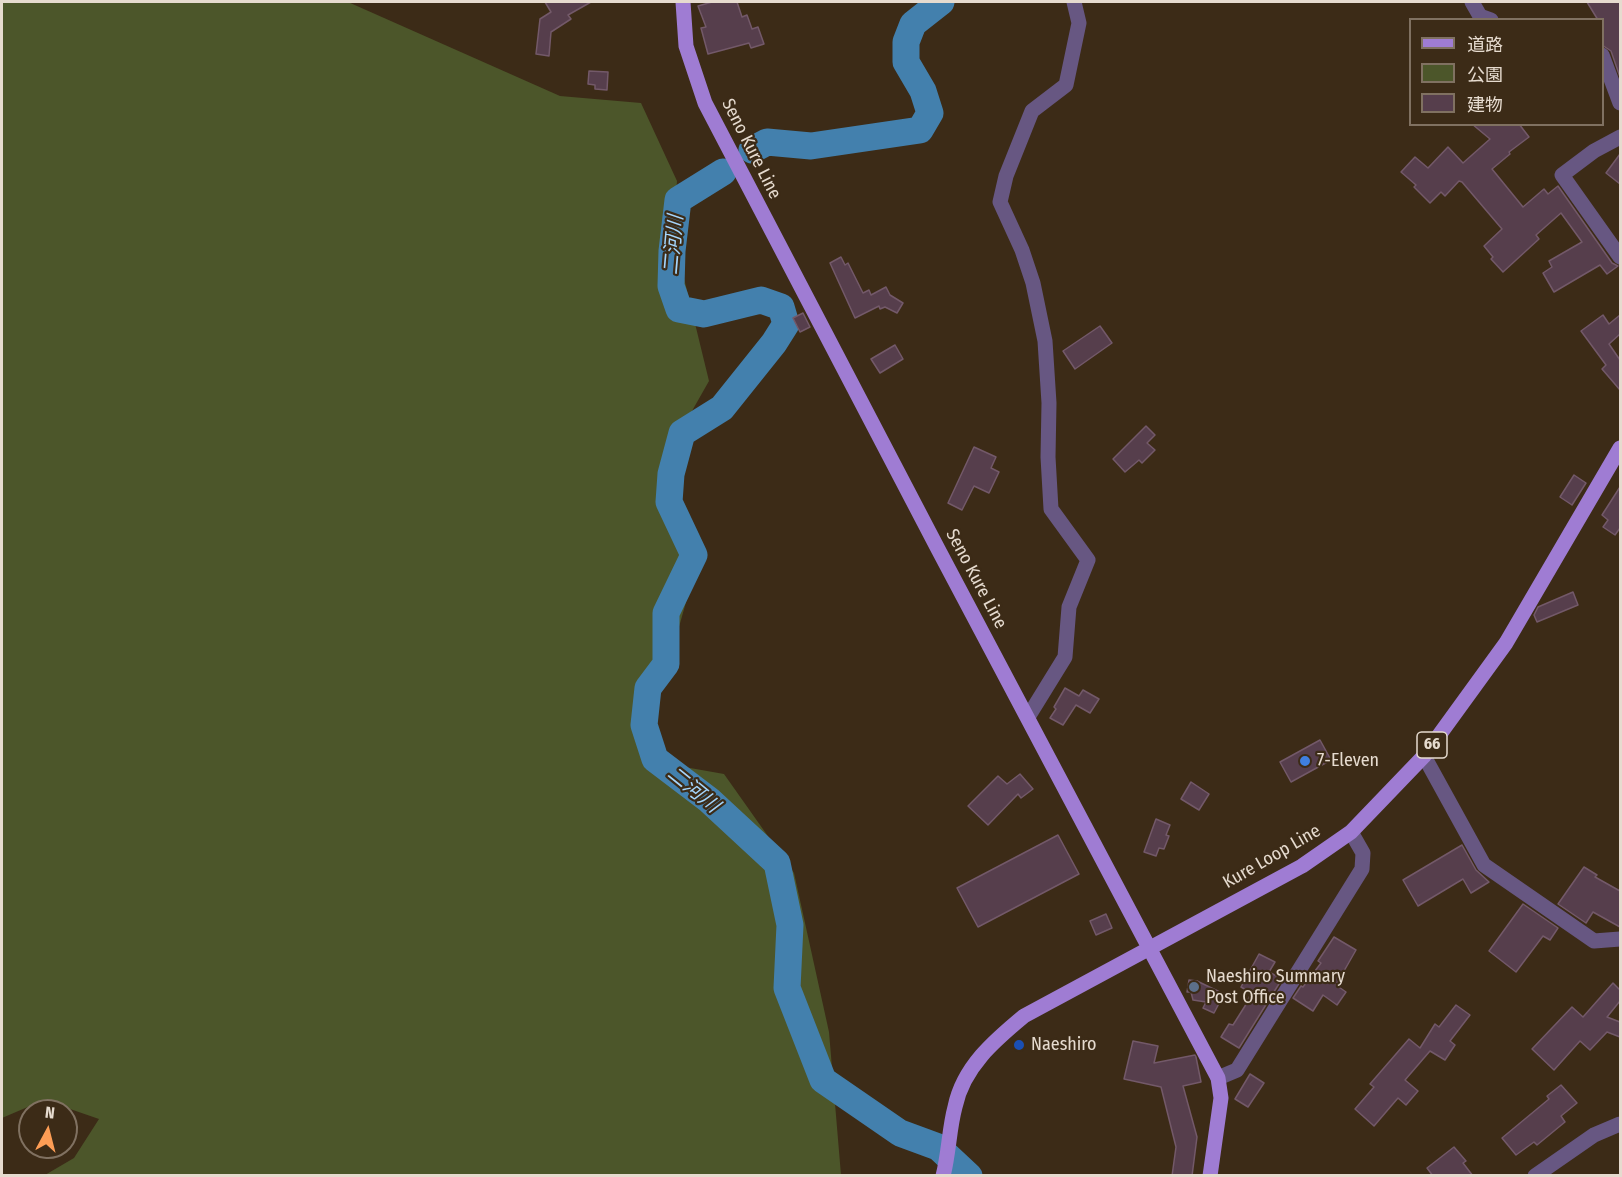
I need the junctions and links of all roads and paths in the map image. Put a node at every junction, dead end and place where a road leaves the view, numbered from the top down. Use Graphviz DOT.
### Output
graph roads {
  1 [pos="683,2"];
  2 [pos="1074,2"];
  3 [pos="1472,2"];
  4 [pos="1486,18"];
  5 [pos="1604,60"];
  6 [pos="1620,103"];
  7 [pos="1620,137"];
  8 [pos="1620,257"];
  9 [pos="1620,447"];
  10 [pos="1028,717"];
  11 [pos="1424,756"];
  12 [pos="1351,832"];
  13 [pos="1620,939"];
  14 [pos="1148,948"];
  15 [pos="1218,1078"];
  16 [pos="1620,1124"];
  17 [pos="944,1172"];
  18 [pos="1210,1176"];
  19 [pos="1535,1176"];
  1 -- 10 [label="main road, Seno Kure Line"];
  2 -- 10 [label="street"];
  3 -- 4 [label="street"];
  5 -- 6 [label="street"];
  7 -- 8 [label="street"];
  9 -- 11 [label="main road, Kure Loop Line / 66"];
  10 -- 14 [label="main road, Seno Kure Line"];
  11 -- 12 [label="main road, Kure Loop Line / 66"];
  11 -- 13 [label="street"];
  12 -- 14 [label="main road, Kure Loop Line / 66"];
  12 -- 15 [label="street"];
  14 -- 15 [label="main road, Seno Kure Line"];
  14 -- 17 [label="main road, Kure Loop Line / 66"];
  15 -- 18 [label="main road, Seno Kure Line"];
  16 -- 19 [label="street"];
}
